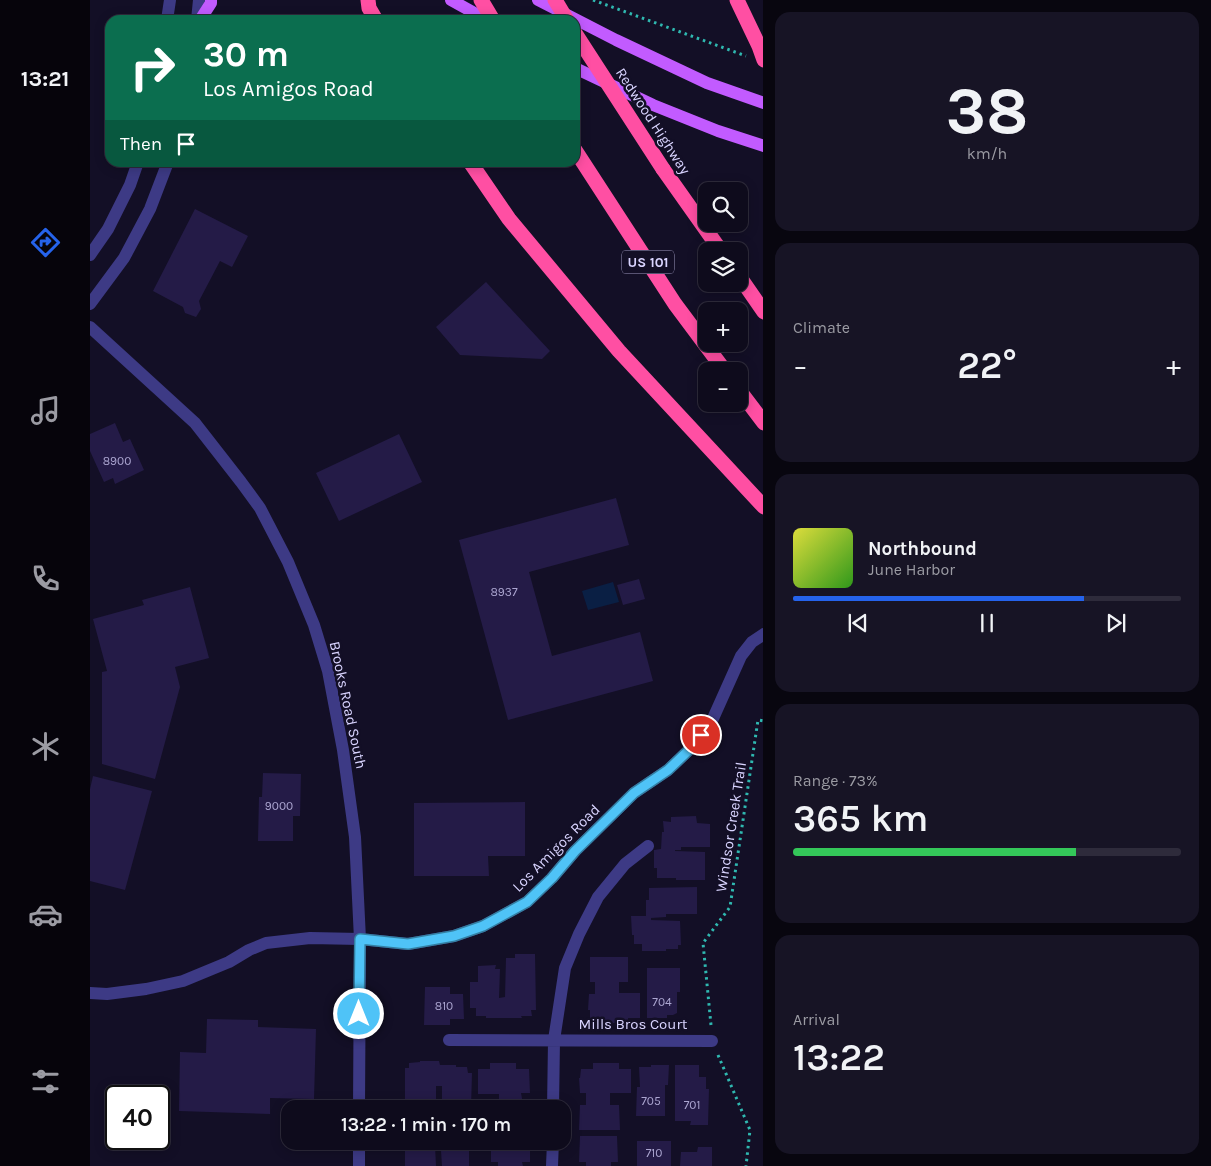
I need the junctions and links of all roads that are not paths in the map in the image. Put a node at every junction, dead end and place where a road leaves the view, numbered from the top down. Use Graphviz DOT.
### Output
graph roads {
  1 [pos="170,0"];
  2 [pos="199,0"];
  3 [pos="211,0"];
  4 [pos="368,0"];
  5 [pos="451,0"];
  6 [pos="481,0"];
  7 [pos="538,0"];
  8 [pos="555,0"];
  9 [pos="738,0"];
  10 [pos="168,15"];
  11 [pos="198,15"];
  12 [pos="202,15"];
  13 [pos="373,15"];
  14 [pos="478,15"];
  15 [pos="490,15"];
  16 [pos="564,15"];
  17 [pos="567,15"];
  18 [pos="580,22"];
  19 [pos="580,41"];
  20 [pos="763,60"];
  21 [pos="580,70"];
  22 [pos="763,104"];
  23 [pos="763,146"];
  24 [pos="580,158"];
  25 [pos="136,167"];
  26 [pos="166,167"];
  27 [pos="473,167"];
  28 [pos="715,242"];
  29 [pos="90,255"];
  30 [pos="748,289"];
  31 [pos="90,304"];
  32 [pos="763,311"];
  33 [pos="90,327"];
  34 [pos="718,362"];
  35 [pos="748,402"];
  36 [pos="763,422"];
  37 [pos="763,506"];
  38 [pos="763,635"];
  39 [pos="648,846"];
  40 [pos="360,939"];
  41 [pos="90,993"];
  42 [pos="449,1040"];
  43 [pos="554,1040"];
  44 [pos="712,1041"];
  45 [pos="359,1100"];
  46 [pos="553,1100"];
  47 [pos="359,1150"];
  48 [pos="553,1150"];
  49 [pos="359,1166"];
  50 [pos="552,1166"];
  1 -- 10 [label="street"];
  2 -- 11 [label="street"];
  3 -- 12 [label="main road"];
  4 -- 13 [label="highway"];
  5 -- 14 [label="main road"];
  6 -- 15 [label="highway"];
  7 -- 17 [label="main road"];
  8 -- 16 [label="highway, bridge"];
  9 -- 20 [label="highway"];
  18 -- 22 [label="main road"];
  19 -- 28 [label="highway, Redwood Highway, bridge"];
  21 -- 23 [label="main road"];
  24 -- 34 [label="highway, US 101"];
  25 -- 29 [label="street"];
  26 -- 31 [label="street"];
  27 -- 37 [label="highway"];
  30 -- 32 [label="highway"];
  33 -- 40 [label="street, Brooks Road South"];
  35 -- 36 [label="highway"];
  38 -- 40 [label="street, Los Amigos Road"];
  39 -- 43 [label="street"];
  40 -- 41 [label="street, Los Amigos Road"];
  40 -- 45 [label="street, Brooks Road South"];
  42 -- 43 [label="street, Mills Bros Court"];
  43 -- 44 [label="street, Mills Bros Court"];
  43 -- 46 [label="street"];
  47 -- 49 [label="street"];
  48 -- 50 [label="street"];
}
